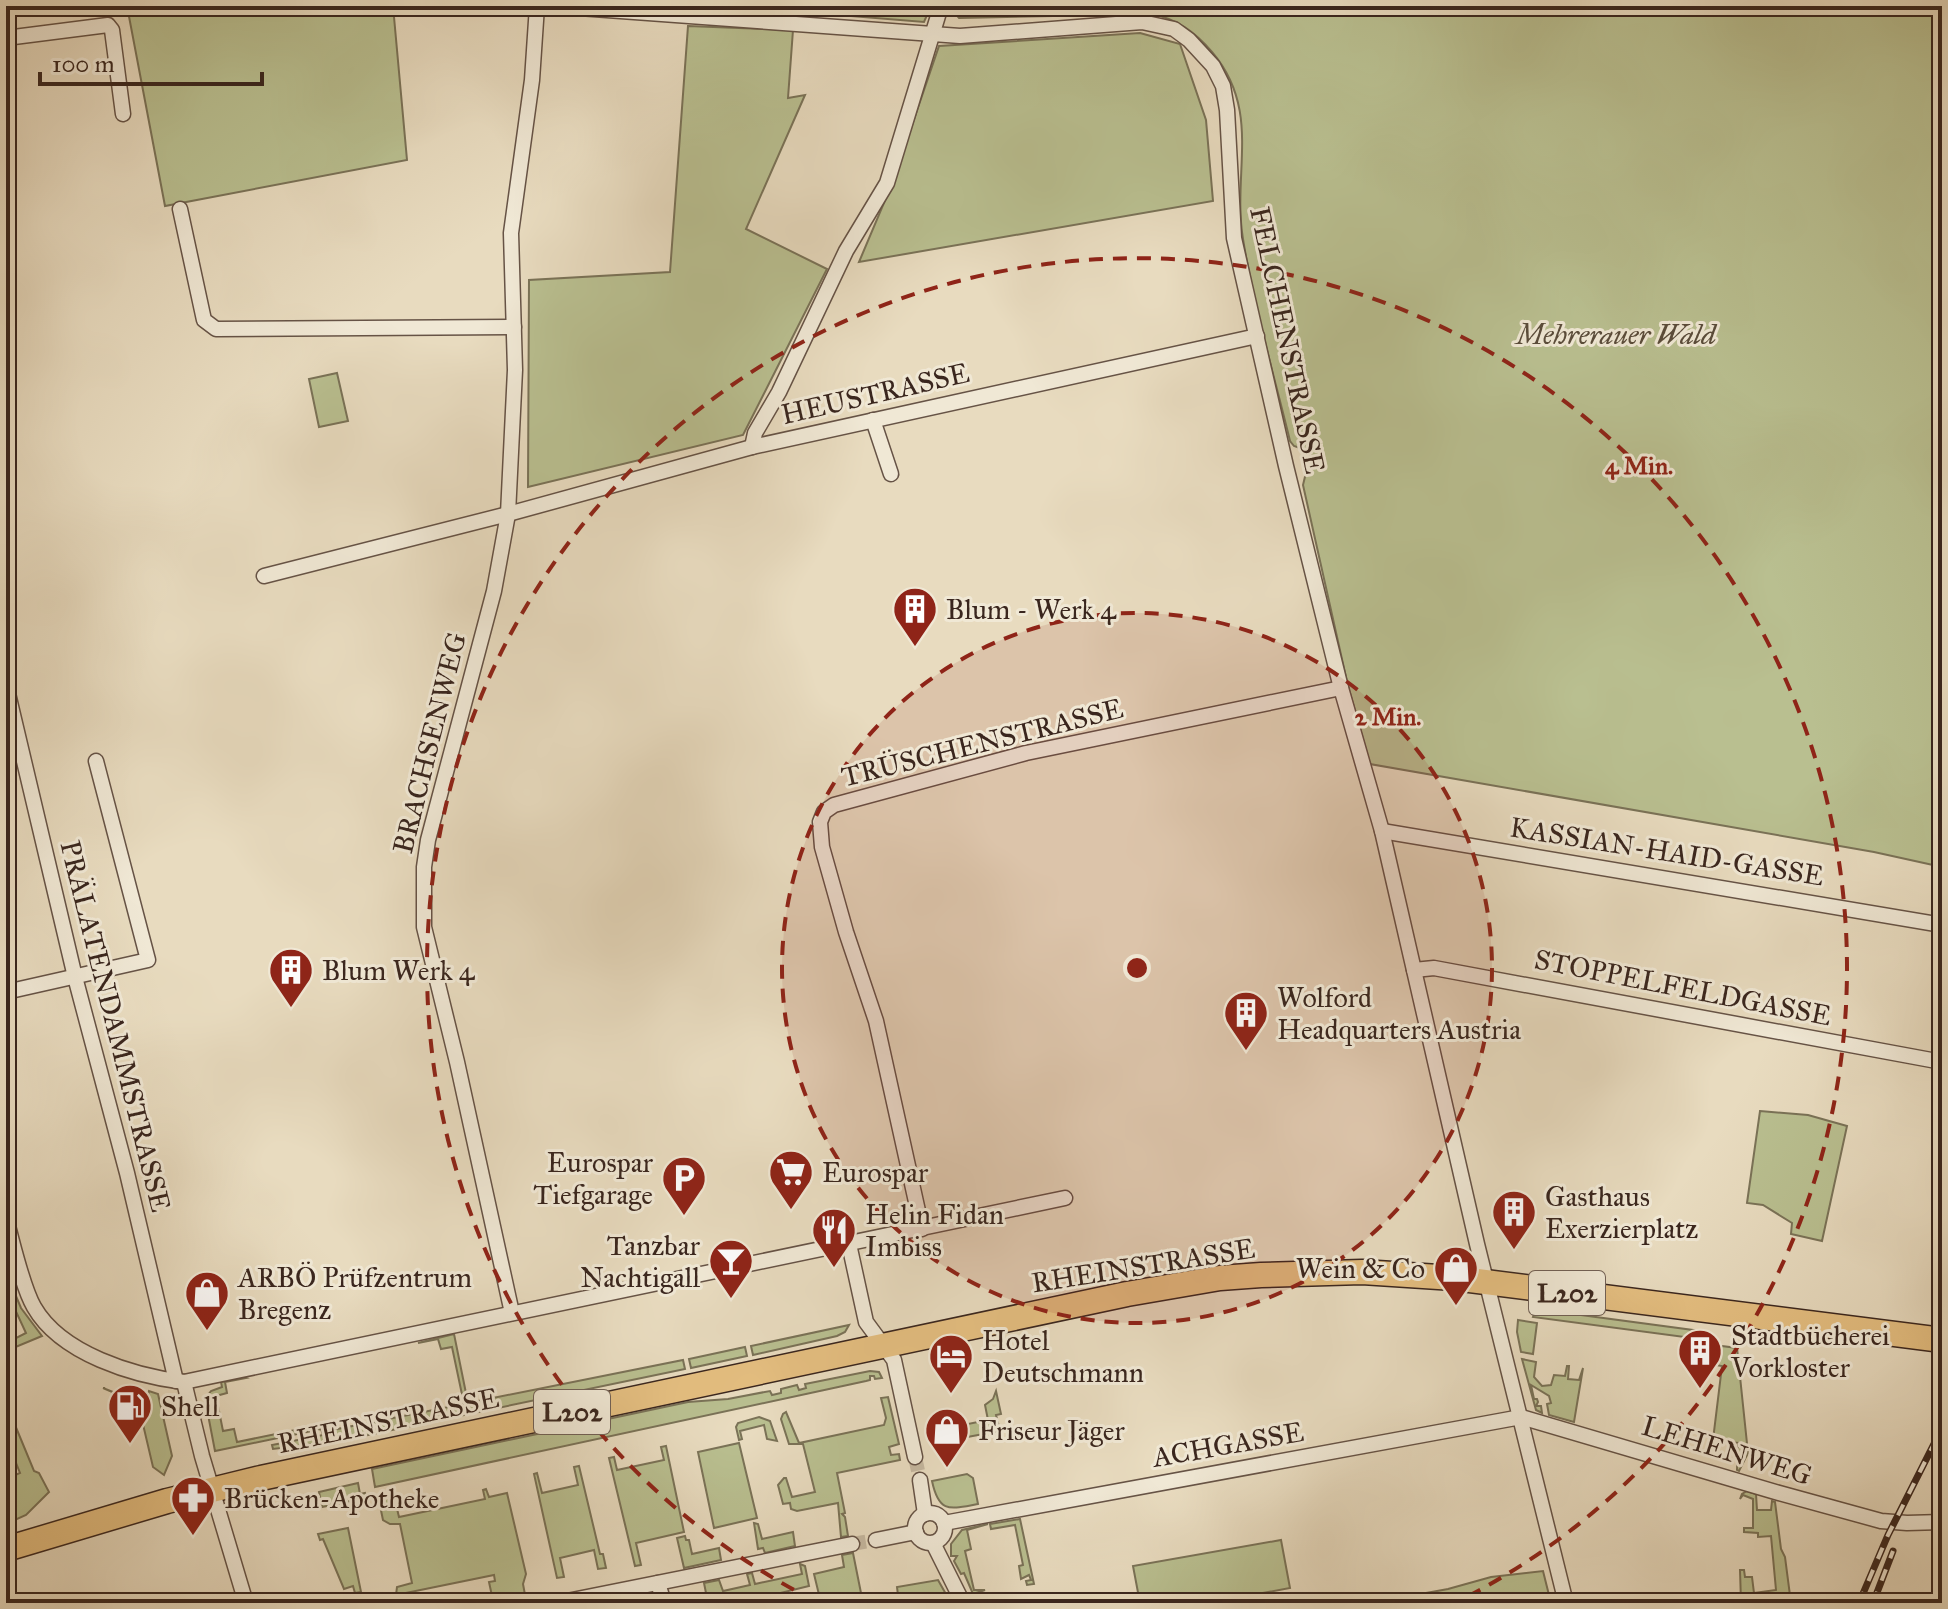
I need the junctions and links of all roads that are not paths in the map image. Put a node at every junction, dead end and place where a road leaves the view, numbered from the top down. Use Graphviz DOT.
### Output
graph roads {
  1 [pos="537,6"];
  2 [pos="552,6"];
  3 [pos="941,6"];
  4 [pos="934,34"];
  5 [pos="6,38"];
  6 [pos="123,114"];
  7 [pos="180,209"];
  8 [pos="514,327"];
  9 [pos="1257,336"];
  10 [pos="873,420"];
  11 [pos="752,447"];
  12 [pos="891,474"];
  13 [pos="508,514"];
  14 [pos="264,576"];
  15 [pos="6,685"];
  16 [pos="1341,688"];
  17 [pos="96,761"];
  18 [pos="1382,831"];
  19 [pos="1942,925"];
  20 [pos="1414,970"];
  21 [pos="75,977"];
  22 [pos="6,992"];
  23 [pos="1942,1062"];
  24 [pos="1065,1198"];
  25 [pos="6,1219"];
  26 [pos="922,1229"];
  27 [pos="849,1244"];
  28 [pos="1487,1282"];
  29 [pos="512,1313"];
  30 [pos="1942,1340"];
  31 [pos="881,1345"];
  32 [pos="180,1381"];
  33 [pos="1521,1417"];
  34 [pos="914,1455"];
  35 [pos="920,1480"];
  36 [pos="211,1489"];
  37 [pos="925,1514"];
  38 [pos="1942,1522"];
  39 [pos="944,1523"];
  40 [pos="916,1532"];
  41 [pos="876,1540"];
  42 [pos="933,1543"];
  43 [pos="852,1544"];
  44 [pos="6,1549"];
  45 [pos="658,1583"];
  46 [pos="246,1603"];
  47 [pos="557,1603"];
  48 [pos="664,1603"];
  49 [pos="963,1603"];
  50 [pos="1566,1603"];
  1 -- 8 [label="street, BRACHSENWEG"];
  2 -- 4 [label="street, FELCHENSTRASSE"];
  3 -- 4 [label="street"];
  4 -- 9 [label="street, FELCHENSTRASSE"];
  4 -- 11 [label="street"];
  5 -- 6 [label="street"];
  7 -- 8 [label="street"];
  8 -- 13 [label="street, BRACHSENWEG"];
  9 -- 10 [label="street, HEUSTRASSE"];
  9 -- 16 [label="street, FELCHENSTRASSE"];
  10 -- 11 [label="street, HEUSTRASSE"];
  10 -- 12 [label="street"];
  11 -- 13 [label="street, HEUSTRASSE"];
  13 -- 14 [label="street"];
  13 -- 29 [label="street, BRACHSENWEG"];
  15 -- 21 [label="street, PRÄLATENDAMMSTRASSE"];
  16 -- 18 [label="street, FELCHENSTRASSE"];
  16 -- 26 [label="street, TRÜSCHENSTRASSE"];
  17 -- 21 [label="street"];
  18 -- 19 [label="street, KASSIAN-HAID-GASSE"];
  18 -- 20 [label="street, FELCHENSTRASSE"];
  20 -- 23 [label="street, STOPPELFELDGASSE"];
  20 -- 28 [label="street, FELCHENSTRASSE"];
  21 -- 22 [label="street"];
  21 -- 32 [label="street, PRÄLATENDAMMSTRASSE"];
  24 -- 26 [label="street"];
  25 -- 32 [label="street"];
  26 -- 27 [label="street"];
  27 -- 29 [label="street"];
  27 -- 31 [label="street"];
  28 -- 30 [label="main road, RHEINSTRASSE / L202"];
  28 -- 31 [label="main road, RHEINSTRASSE / L202"];
  28 -- 33 [label="street, FELCHENSTRASSE"];
  29 -- 32 [label="street"];
  31 -- 34 [label="street"];
  31 -- 36 [label="main road, RHEINSTRASSE / L202"];
  32 -- 36 [label="street, PRÄLATENDAMMSTRASSE"];
  33 -- 38 [label="street, LEHENWEG"];
  33 -- 39 [label="street, ACHGASSE"];
  33 -- 50 [label="street, FELCHENSTRASSE"];
  35 -- 37 [label="street"];
  36 -- 44 [label="main road, RHEINSTRASSE / L202"];
  36 -- 46 [label="street"];
  37 -- 39 [label="street"];
  37 -- 40 [label="street"];
  39 -- 42 [label="street"];
  40 -- 41 [label="street"];
  40 -- 42 [label="street"];
  42 -- 49 [label="street"];
  43 -- 45 [label="street"];
  45 -- 47 [label="street"];
  45 -- 48 [label="street"];
}
